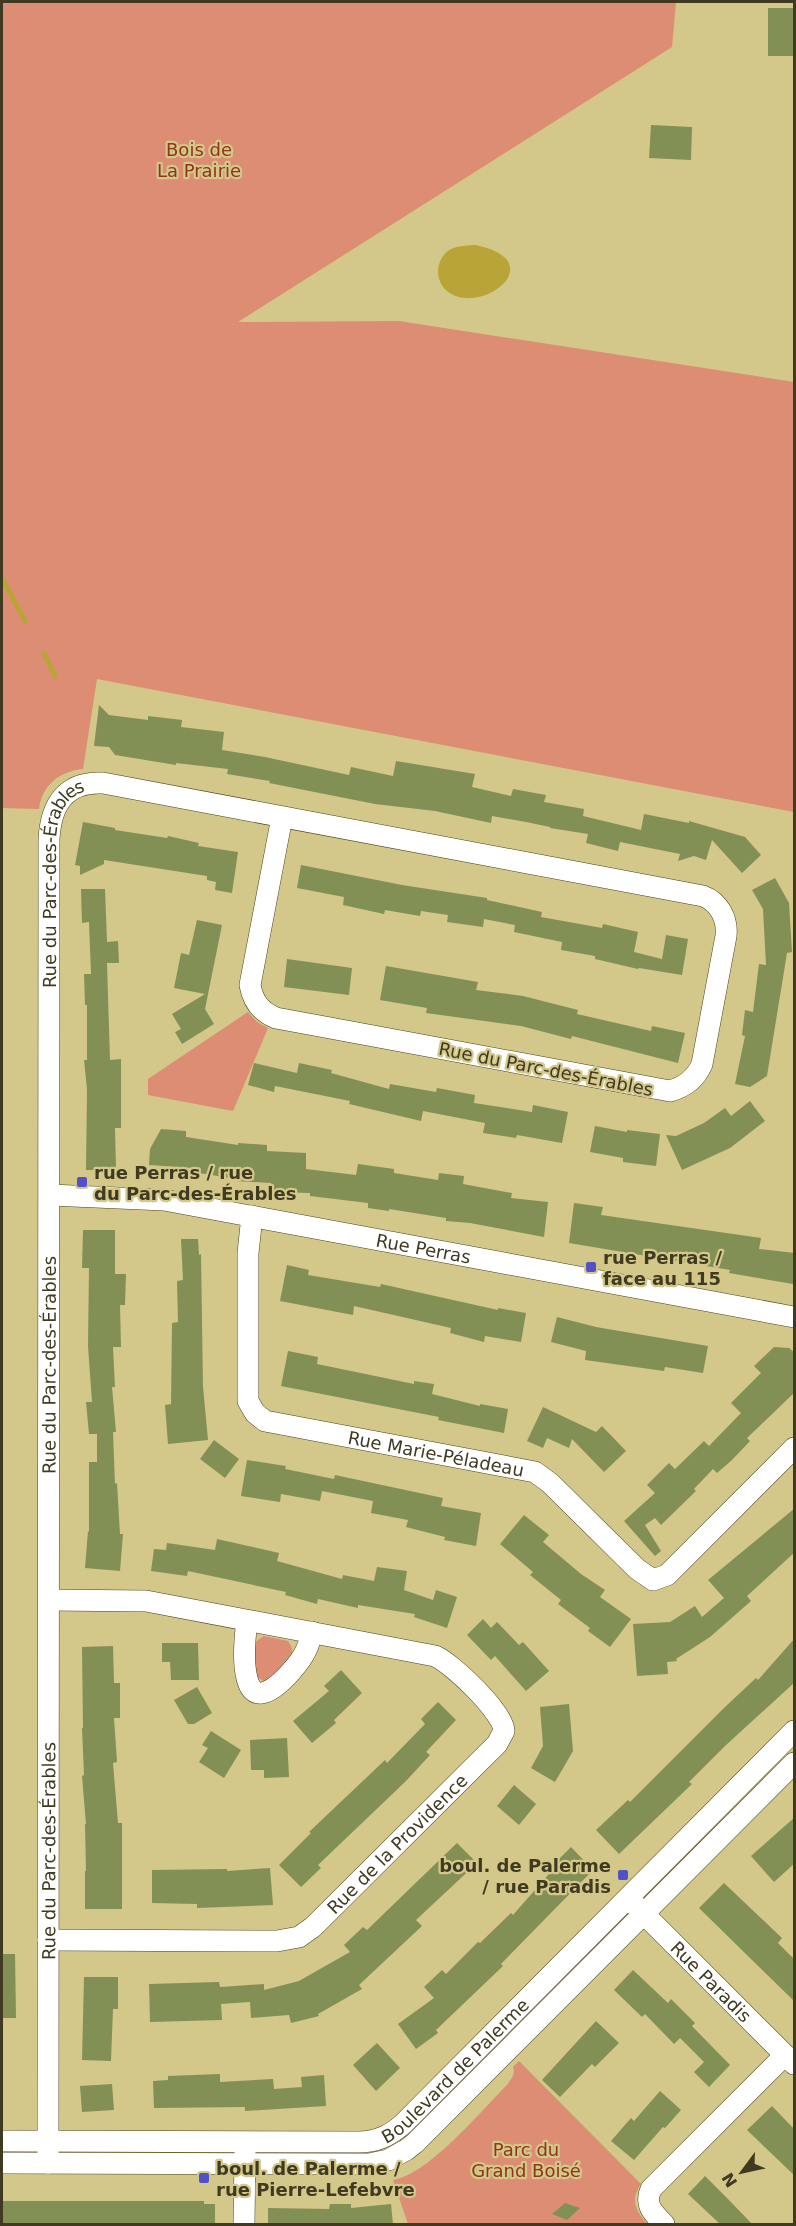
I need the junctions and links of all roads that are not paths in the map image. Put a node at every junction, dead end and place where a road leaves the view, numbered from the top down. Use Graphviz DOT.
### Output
graph roads {
  1 [pos="282,817"];
  2 [pos="50,1195"];
  3 [pos="252,1216"];
  4 [pos="795,1317"];
  5 [pos="795,1448"];
  6 [pos="49,1600"];
  7 [pos="247,1620"];
  8 [pos="312,1632"];
  9 [pos="791,1743"];
  10 [pos="795,1763"];
  11 [pos="629,1898"];
  12 [pos="644,1914"];
  13 [pos="48,1940"];
  14 [pos="790,2060"];
  15 [pos="2,2141"];
  16 [pos="49,2141"];
  17 [pos="245,2142"];
  18 [pos="2,2163"];
  19 [pos="48,2163"];
  20 [pos="245,2164"];
  21 [pos="244,2224"];
  22 [pos="664,2224"];
  1 -- 1 [label="street, Rue du Parc-des-Érables"];
  1 -- 2 [label="street, Rue du Parc-des-Érables"];
  2 -- 3 [label="street, Rue Perras"];
  2 -- 6 [label="street, Rue du Parc-des-Érables"];
  3 -- 4 [label="street, Rue Perras"];
  3 -- 5 [label="street, Rue Marie-Péladeau"];
  6 -- 7 [label="street, Rue de la Providence"];
  6 -- 13 [label="street, Rue du Parc-des-Érables"];
  7 -- 8 [label="street, Rue de la Providence"];
  7 -- 8 [label="street"];
  8 -- 13 [label="street, Rue de la Providence"];
  9 -- 11 [label="street, Boulevard de Palerme"];
  10 -- 12 [label="street, Boulevard de Palerme"];
  11 -- 12 [label="street, Rue Paradis"];
  11 -- 17 [label="street, Boulevard de Palerme"];
  12 -- 14 [label="street, Rue Paradis"];
  12 -- 20 [label="street, Boulevard de Palerme"];
  13 -- 16 [label="street, Rue du Parc-des-Érables"];
  14 -- 22 [label="street"];
  15 -- 16 [label="street, Boulevard de Palerme"];
  16 -- 17 [label="street, Boulevard de Palerme"];
  16 -- 19 [label="street, Rue du Parc-des-Érables"];
  17 -- 20 [label="street"];
  18 -- 19 [label="street, Boulevard de Palerme"];
  19 -- 20 [label="street, Boulevard de Palerme"];
  20 -- 21 [label="street"];
}
